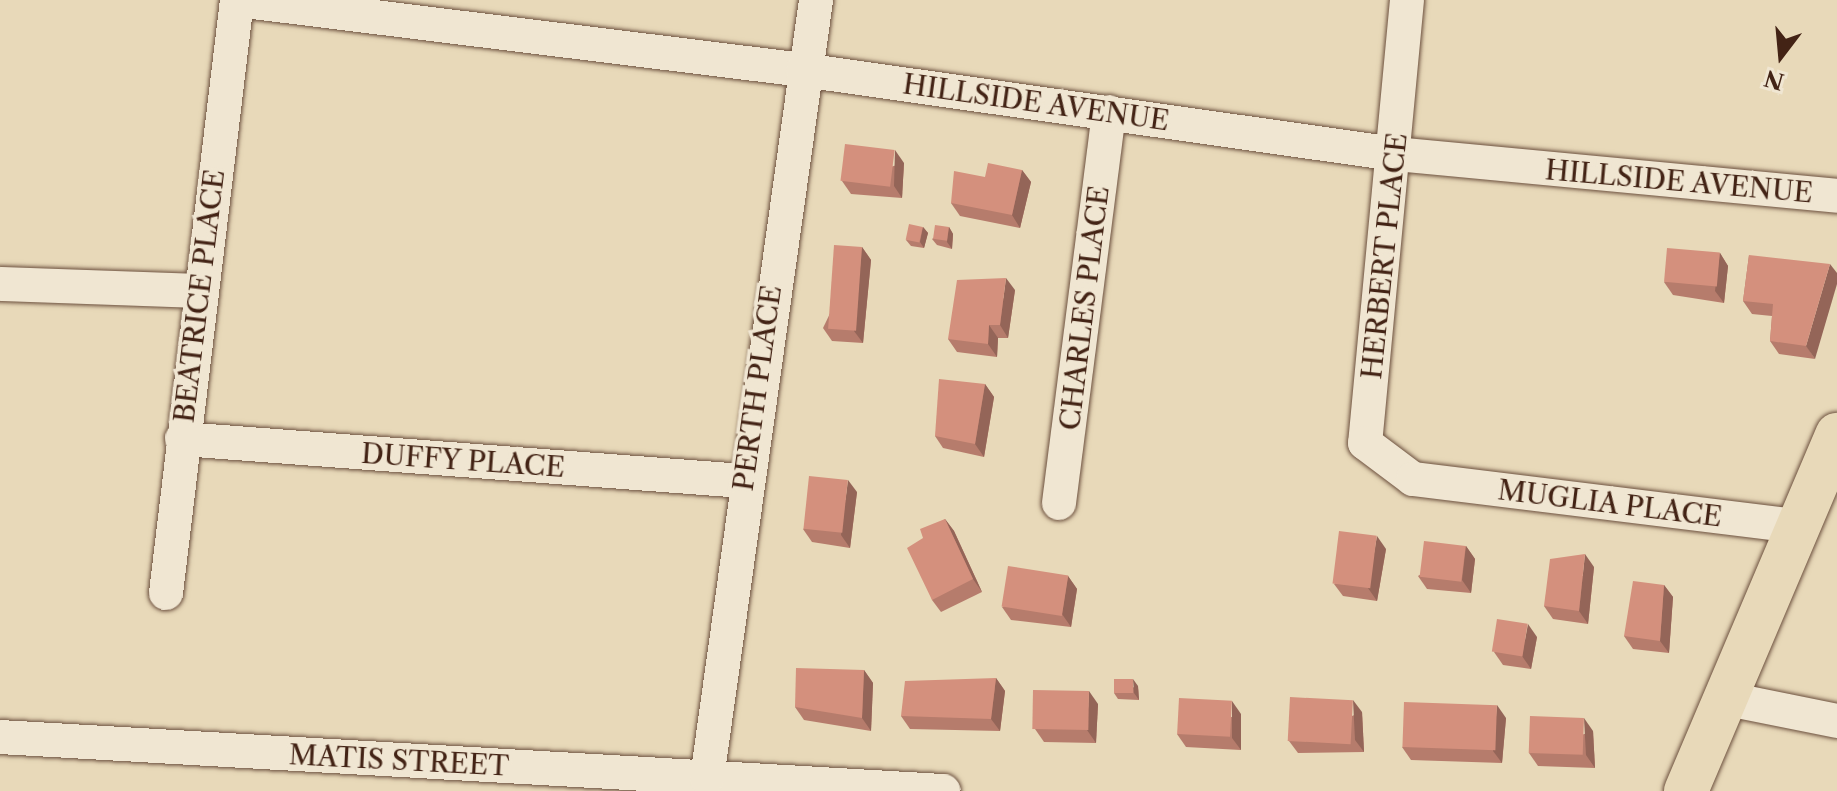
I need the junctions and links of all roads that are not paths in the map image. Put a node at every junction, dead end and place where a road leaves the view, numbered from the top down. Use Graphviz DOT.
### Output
graph roads {
  1 [pos="237,0"];
  2 [pos="816,0"];
  3 [pos="1407,0"];
  4 [pos="803,70"];
  5 [pos="1109,112"];
  6 [pos="1395,154"];
  7 [pos="1837,196"];
  8 [pos="0,284"];
  9 [pos="197,291"];
  10 [pos="1837,435"];
  11 [pos="182,439"];
  12 [pos="1421,480"];
  13 [pos="743,481"];
  14 [pos="1059,503"];
  15 [pos="1798,526"];
  16 [pos="166,593"];
  17 [pos="1723,698"];
  18 [pos="1837,721"];
  19 [pos="0,737"];
  20 [pos="707,778"];
  21 [pos="943,791"];
  22 [pos="1686,791"];
  1 -- 4 [label="street, HILLSIDE AVENUE"];
  1 -- 9 [label="street, BEATRICE PLACE"];
  2 -- 4 [label="street, PERTH PLACE"];
  3 -- 6 [label="street, HERBERT PLACE"];
  4 -- 5 [label="street, HILLSIDE AVENUE"];
  4 -- 13 [label="street, PERTH PLACE"];
  5 -- 6 [label="street, HILLSIDE AVENUE"];
  5 -- 14 [label="street, CHARLES PLACE"];
  6 -- 7 [label="street, HILLSIDE AVENUE"];
  6 -- 12 [label="street, HERBERT PLACE"];
  8 -- 9 [label="street"];
  9 -- 11 [label="street, BEATRICE PLACE"];
  10 -- 15 [label="main road"];
  11 -- 13 [label="street, DUFFY PLACE"];
  11 -- 16 [label="street, BEATRICE PLACE"];
  12 -- 15 [label="street, MUGLIA PLACE"];
  13 -- 20 [label="street, PERTH PLACE"];
  15 -- 17 [label="main road"];
  17 -- 18 [label="street"];
  17 -- 22 [label="main road"];
  19 -- 20 [label="street, MATIS STREET"];
  20 -- 21 [label="street, MATIS STREET"];
}
